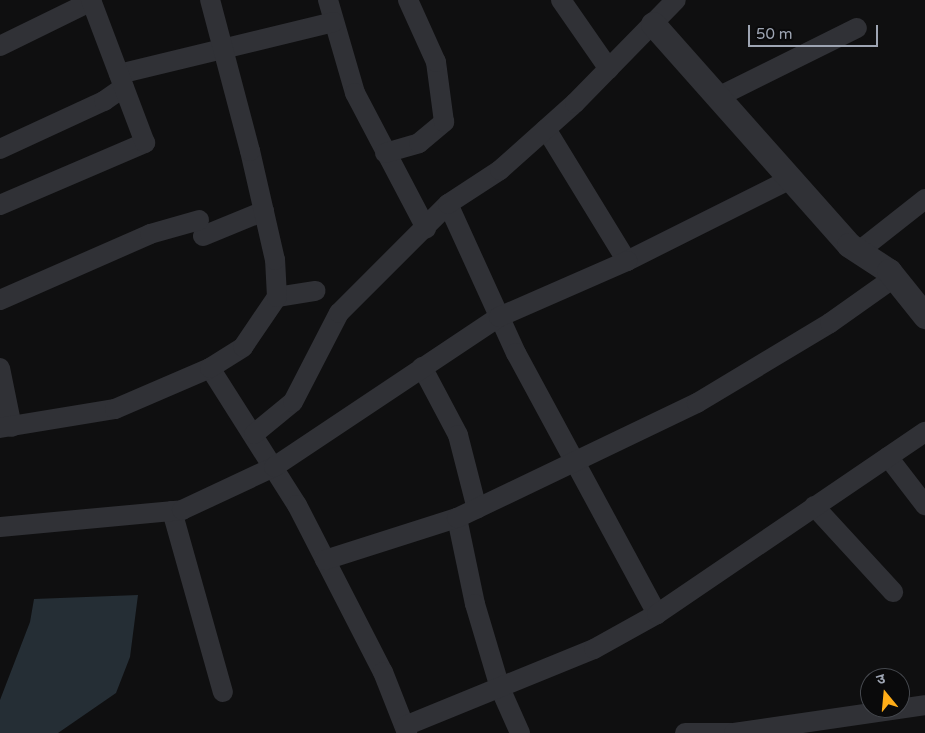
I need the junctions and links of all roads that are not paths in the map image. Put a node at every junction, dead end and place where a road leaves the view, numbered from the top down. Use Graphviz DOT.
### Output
graph roads {
  1 [pos="210,0"];
  2 [pos="328,0"];
  3 [pos="408,0"];
  4 [pos="561,0"];
  5 [pos="676,0"];
  6 [pos="92,1"];
  7 [pos="334,22"];
  8 [pos="653,24"];
  9 [pos="857,28"];
  10 [pos="0,46"];
  11 [pos="224,52"];
  12 [pos="609,69"];
  13 [pos="121,80"];
  14 [pos="718,97"];
  15 [pos="546,129"];
  16 [pos="0,149"];
  17 [pos="385,153"];
  18 [pos="790,179"];
  19 [pos="925,198"];
  20 [pos="448,204"];
  21 [pos="0,205"];
  22 [pos="264,211"];
  23 [pos="426,228"];
  24 [pos="859,251"];
  25 [pos="627,261"];
  26 [pos="895,278"];
  27 [pos="316,290"];
  28 [pos="277,297"];
  29 [pos="0,300"];
  30 [pos="499,316"];
  31 [pos="925,316"];
  32 [pos="422,366"];
  33 [pos="0,368"];
  34 [pos="210,368"];
  35 [pos="6,427"];
  36 [pos="925,432"];
  37 [pos="254,434"];
  38 [pos="888,457"];
  39 [pos="574,460"];
  40 [pos="274,467"];
  41 [pos="925,505"];
  42 [pos="814,506"];
  43 [pos="477,509"];
  44 [pos="172,511"];
  45 [pos="457,518"];
  46 [pos="0,527"];
  47 [pos="326,560"];
  48 [pos="893,592"];
  49 [pos="657,614"];
  50 [pos="500,688"];
  51 [pos="223,692"];
  52 [pos="925,705"];
  53 [pos="406,729"];
  54 [pos="520,733"];
  55 [pos="685,733"];
  1 -- 11 [label="street"];
  2 -- 7 [label="street"];
  3 -- 17 [label="street"];
  4 -- 12 [label="street"];
  5 -- 8 [label="street"];
  6 -- 10 [label="street"];
  6 -- 13 [label="street"];
  7 -- 11 [label="street"];
  7 -- 17 [label="street"];
  8 -- 12 [label="street"];
  8 -- 14 [label="street"];
  9 -- 14 [label="street"];
  11 -- 13 [label="street"];
  11 -- 22 [label="street"];
  12 -- 15 [label="street"];
  13 -- 16 [label="street"];
  13 -- 21 [label="street"];
  14 -- 18 [label="street"];
  15 -- 20 [label="street"];
  15 -- 25 [label="street"];
  17 -- 23 [label="street"];
  18 -- 24 [label="street"];
  18 -- 25 [label="street"];
  19 -- 24 [label="street"];
  20 -- 23 [label="street"];
  20 -- 30 [label="street"];
  22 -- 28 [label="street"];
  22 -- 29 [label="street"];
  23 -- 37 [label="street"];
  24 -- 26 [label="street"];
  25 -- 30 [label="street"];
  26 -- 31 [label="street"];
  26 -- 39 [label="street"];
  27 -- 28 [label="street"];
  28 -- 34 [label="street"];
  30 -- 32 [label="street"];
  30 -- 39 [label="street"];
  32 -- 40 [label="street"];
  32 -- 43 [label="street"];
  33 -- 35 [label="street"];
  34 -- 35 [label="street"];
  34 -- 37 [label="street"];
  36 -- 38 [label="street"];
  37 -- 40 [label="street"];
  38 -- 41 [label="street"];
  38 -- 42 [label="street"];
  39 -- 43 [label="street"];
  39 -- 49 [label="street"];
  40 -- 44 [label="street"];
  40 -- 47 [label="street"];
  42 -- 48 [label="street"];
  42 -- 49 [label="street"];
  43 -- 45 [label="street"];
  44 -- 46 [label="street"];
  44 -- 51 [label="street"];
  45 -- 47 [label="street"];
  45 -- 50 [label="street"];
  47 -- 53 [label="street"];
  49 -- 50 [label="street"];
  50 -- 53 [label="street"];
  50 -- 54 [label="street"];
  52 -- 55 [label="street"];
}
